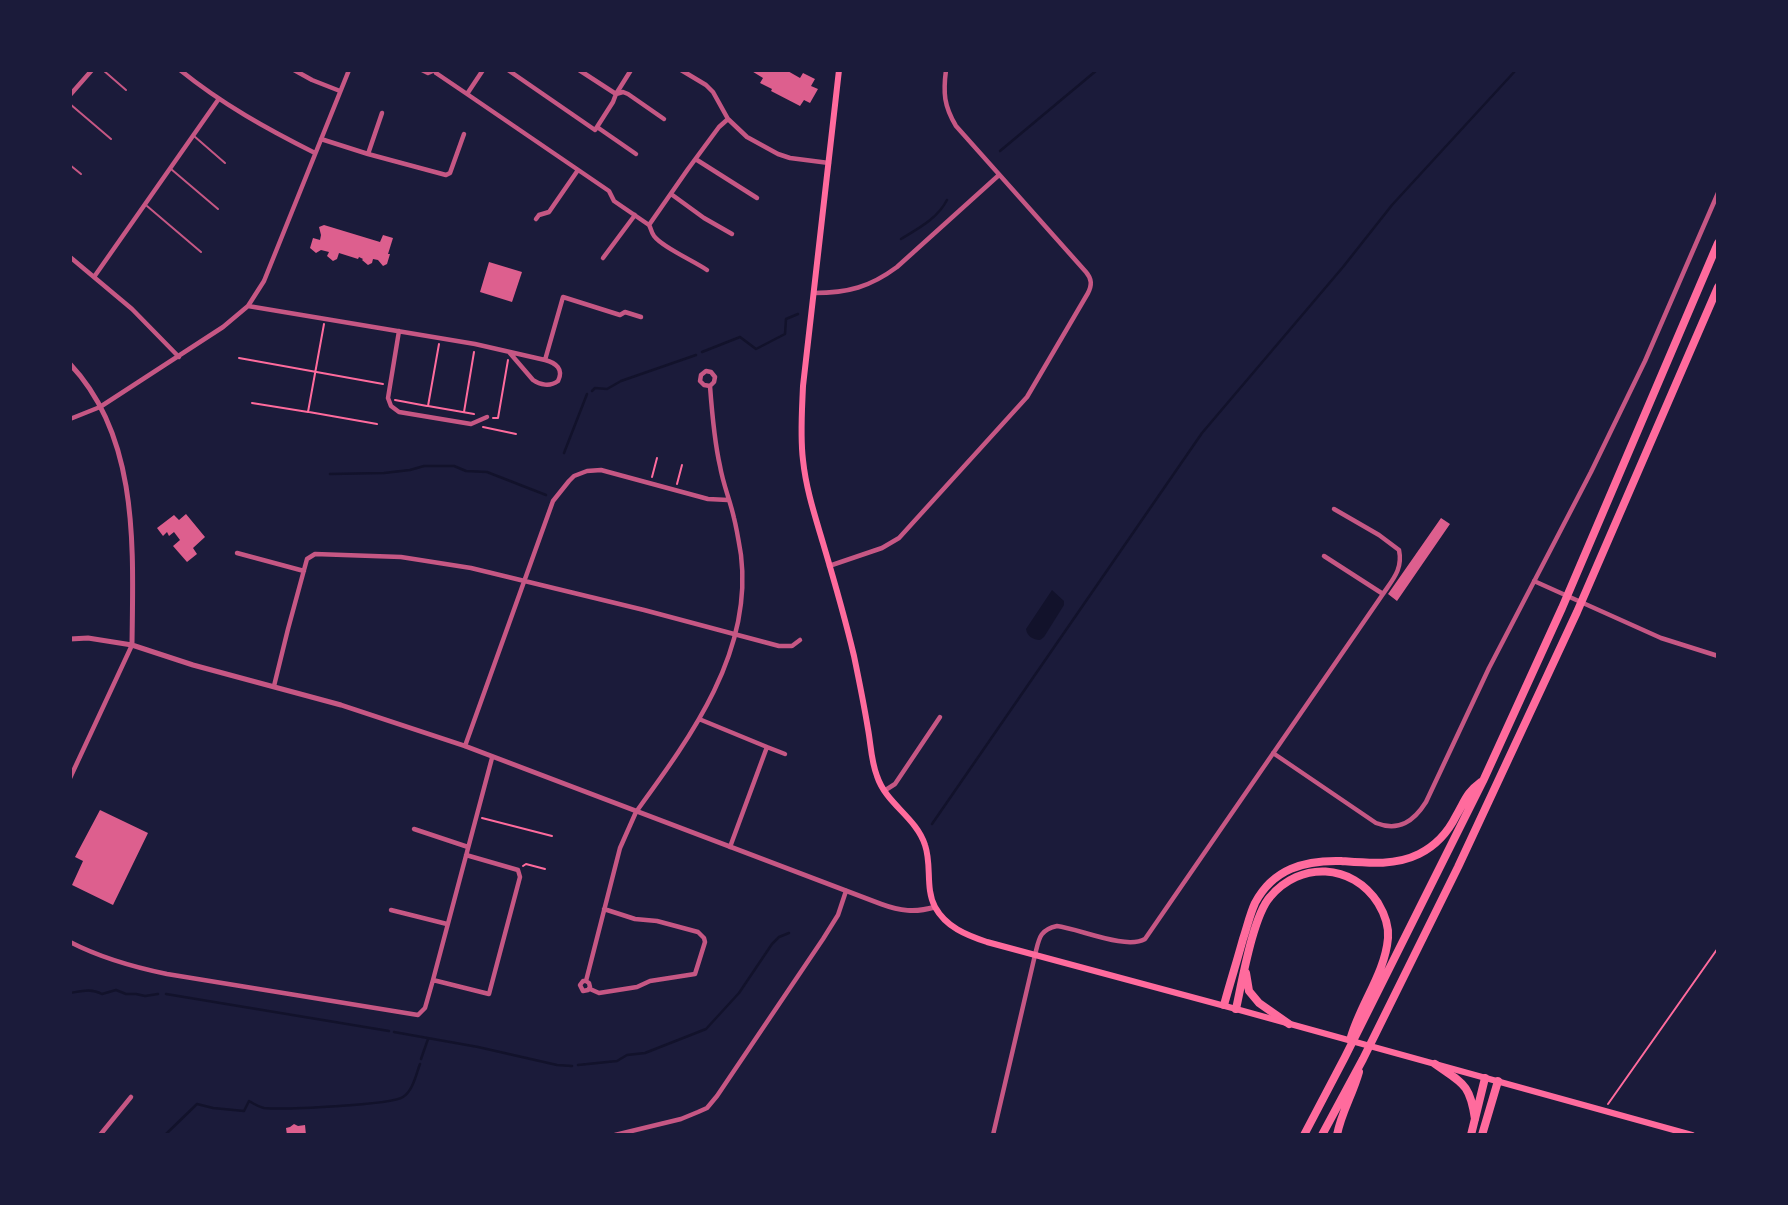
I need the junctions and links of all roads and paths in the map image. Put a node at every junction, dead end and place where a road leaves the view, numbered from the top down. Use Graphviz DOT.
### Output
graph roads {
  1 [pos="92,70"];
  2 [pos="103,70"];
  3 [pos="180,70"];
  4 [pos="294,70"];
  5 [pos="349,70"];
  6 [pos="422,70"];
  7 [pos="435,70"];
  8 [pos="483,70"];
  9 [pos="508,70"];
  10 [pos="579,70"];
  11 [pos="631,70"];
  12 [pos="681,70"];
  13 [pos="839,70"];
  14 [pos="946,70"];
  15 [pos="126,90"];
  16 [pos="340,91"];
  17 [pos="467,94"];
  18 [pos="616,94"];
  19 [pos="70,95"];
  20 [pos="218,100"];
  21 [pos="70,104"];
  22 [pos="382,113"];
  23 [pos="664,119"];
  24 [pos="728,119"];
  25 [pos="597,127"];
  26 [pos="464,134"];
  27 [pos="193,136"];
  28 [pos="111,139"];
  29 [pos="321,139"];
  30 [pos="315,153"];
  31 [pos="368,154"];
  32 [pos="636,154"];
  33 [pos="697,160"];
  34 [pos="225,163"];
  35 [pos="829,163"];
  36 [pos="70,164"];
  37 [pos="170,169"];
  38 [pos="578,170"];
  39 [pos="81,174"];
  40 [pos="999,175"];
  41 [pos="1718,193"];
  42 [pos="670,194"];
  43 [pos="757,198"];
  44 [pos="146,205"];
  45 [pos="218,209"];
  46 [pos="635,215"];
  47 [pos="536,219"];
  48 [pos="649,225"];
  49 [pos="732,234"];
  50 [pos="1718,243"];
  51 [pos="201,252"];
  52 [pos="70,257"];
  53 [pos="603,258"];
  54 [pos="707,270"];
  55 [pos="94,276"];
  56 [pos="1718,287"];
  57 [pos="814,293"];
  58 [pos="248,306"];
  59 [pos="641,317"];
  60 [pos="324,319"];
  61 [pos="400,331"];
  62 [pos="439,338"];
  63 [pos="475,344"];
  64 [pos="509,352"];
  65 [pos="179,357"];
  66 [pos="239,358"];
  67 [pos="545,360"];
  68 [pos="70,364"];
  69 [pos="315,371"];
  70 [pos="390,385"];
  71 [pos="710,386"];
  72 [pos="388,398"];
  73 [pos="252,403"];
  74 [pos="428,406"];
  75 [pos="100,407"];
  76 [pos="308,412"];
  77 [pos="464,412"];
  78 [pos="487,417"];
  79 [pos="70,419"];
  80 [pos="377,424"];
  81 [pos="471,424"];
  82 [pos="516,434"];
  83 [pos="657,458"];
  84 [pos="682,465"];
  85 [pos="650,484"];
  86 [pos="675,490"];
  87 [pos="728,499"];
  88 [pos="1334,509"];
  89 [pos="237,553"];
  90 [pos="1324,556"];
  91 [pos="829,566"];
  92 [pos="304,571"];
  93 [pos="525,580"];
  94 [pos="1534,581"];
  95 [pos="1383,594"];
  96 [pos="736,634"];
  97 [pos="70,639"];
  98 [pos="800,640"];
  99 [pos="132,645"];
  100 [pos="1718,656"];
  101 [pos="274,686"];
  102 [pos="940,717"];
  103 [pos="699,719"];
  104 [pos="464,746"];
  105 [pos="767,747"];
  106 [pos="1273,752"];
  107 [pos="785,754"];
  108 [pos="492,758"];
  109 [pos="70,778"];
  110 [pos="1483,781"];
  111 [pos="884,790"];
  112 [pos="636,812"];
  113 [pos="476,817"];
  114 [pos="414,829"];
  115 [pos="552,836"];
  116 [pos="468,847"];
  117 [pos="730,847"];
  118 [pos="466,855"];
  119 [pos="545,869"];
  120 [pos="518,870"];
  121 [pos="846,891"];
  122 [pos="935,907"];
  123 [pos="604,909"];
  124 [pos="391,910"];
  125 [pos="447,924"];
  126 [pos="70,942"];
  127 [pos="1718,948"];
  128 [pos="1035,955"];
  129 [pos="1245,970"];
  130 [pos="433,980"];
  131 [pos="586,981"];
  132 [pos="590,989"];
  133 [pos="1224,1005"];
  134 [pos="1236,1009"];
  135 [pos="1289,1024"];
  136 [pos="1345,1057"];
  137 [pos="1363,1059"];
  138 [pos="1435,1064"];
  139 [pos="1485,1078"];
  140 [pos="1498,1081"];
  141 [pos="131,1097"];
  142 [pos="1604,1110"];
  143 [pos="1475,1119"];
  144 [pos="100,1135"];
  145 [pos="615,1135"];
  146 [pos="993,1135"];
  147 [pos="1304,1135"];
  148 [pos="1322,1135"];
  149 [pos="1336,1135"];
  150 [pos="1471,1135"];
  151 [pos="1482,1135"];
  152 [pos="1692,1135"];
  1 -- 19 [label="street"];
  2 -- 15 [label="lane"];
  3 -- 20 [label="street"];
  4 -- 16 [label="street"];
  5 -- 16 [label="street"];
  6 -- 7 [label="street"];
  7 -- 17 [label="street"];
  8 -- 17 [label="street"];
  9 -- 25 [label="street"];
  10 -- 18 [label="street"];
  11 -- 18 [label="street"];
  12 -- 24 [label="street"];
  13 -- 35 [label="main road"];
  14 -- 40 [label="street"];
  16 -- 29 [label="street"];
  17 -- 38 [label="street"];
  18 -- 23 [label="street"];
  18 -- 25 [label="street"];
  20 -- 27 [label="street"];
  20 -- 30 [label="street"];
  21 -- 28 [label="lane"];
  22 -- 31 [label="street"];
  24 -- 33 [label="street"];
  24 -- 35 [label="street"];
  25 -- 32 [label="street"];
  26 -- 31 [label="street"];
  27 -- 34 [label="lane"];
  27 -- 37 [label="street"];
  29 -- 30 [label="street"];
  29 -- 31 [label="street"];
  30 -- 58 [label="street"];
  33 -- 42 [label="street"];
  33 -- 43 [label="street"];
  35 -- 57 [label="main road"];
  36 -- 39 [label="lane"];
  37 -- 44 [label="street"];
  37 -- 45 [label="lane"];
  38 -- 46 [label="street"];
  38 -- 47 [label="street"];
  40 -- 57 [label="street"];
  40 -- 91 [label="street"];
  41 -- 94 [label="street"];
  42 -- 48 [label="street"];
  42 -- 49 [label="street"];
  44 -- 51 [label="lane"];
  44 -- 55 [label="street"];
  46 -- 48 [label="street"];
  46 -- 53 [label="street"];
  48 -- 54 [label="street"];
  50 -- 110 [label="highway"];
  52 -- 55 [label="street"];
  55 -- 65 [label="street"];
  56 -- 137 [label="highway"];
  57 -- 91 [label="main road"];
  58 -- 60 [label="street"];
  58 -- 65 [label="street"];
  59 -- 67 [label="street"];
  60 -- 61 [label="street"];
  60 -- 69 [label="path"];
  61 -- 62 [label="street"];
  61 -- 70 [label="street"];
  62 -- 63 [label="street"];
  62 -- 74 [label="path"];
  63 -- 64 [label="street"];
  63 -- 77 [label="path"];
  64 -- 67 [label="street"];
  64 -- 67 [label="street"];
  64 -- 78 [label="path"];
  65 -- 75 [label="street"];
  66 -- 69 [label="path"];
  68 -- 75 [label="street"];
  69 -- 70 [label="path"];
  69 -- 76 [label="path"];
  70 -- 72 [label="street"];
  71 -- 87 [label="street"];
  72 -- 74 [label="path"];
  72 -- 81 [label="street"];
  73 -- 76 [label="path"];
  74 -- 77 [label="path"];
  75 -- 79 [label="street"];
  75 -- 99 [label="street"];
  76 -- 80 [label="path"];
  77 -- 78 [label="path"];
  78 -- 81 [label="street"];
  81 -- 82 [label="path"];
  83 -- 85 [label="path"];
  84 -- 86 [label="path"];
  85 -- 86 [label="street"];
  85 -- 93 [label="street"];
  86 -- 87 [label="street"];
  87 -- 96 [label="street"];
  88 -- 95 [label="street"];
  89 -- 92 [label="street"];
  90 -- 95 [label="street"];
  91 -- 111 [label="main road"];
  92 -- 93 [label="street"];
  92 -- 101 [label="street"];
  93 -- 96 [label="street"];
  93 -- 104 [label="street"];
  94 -- 100 [label="street"];
  94 -- 106 [label="street"];
  95 -- 106 [label="street"];
  96 -- 98 [label="street"];
  96 -- 103 [label="street"];
  97 -- 99 [label="street"];
  99 -- 101 [label="street"];
  99 -- 109 [label="street"];
  101 -- 104 [label="street"];
  102 -- 111 [label="street"];
  103 -- 105 [label="street"];
  103 -- 112 [label="street"];
  104 -- 108 [label="street"];
  105 -- 107 [label="street"];
  105 -- 117 [label="street"];
  106 -- 128 [label="street"];
  108 -- 112 [label="street"];
  108 -- 113 [label="street"];
  110 -- 133 [label="highway"];
  110 -- 136 [label="highway"];
  111 -- 122 [label="main road"];
  112 -- 117 [label="street"];
  112 -- 123 [label="street"];
  113 -- 115 [label="path"];
  113 -- 116 [label="street"];
  114 -- 116 [label="street"];
  116 -- 118 [label="street"];
  117 -- 121 [label="street"];
  118 -- 120 [label="street"];
  118 -- 125 [label="street"];
  119 -- 120 [label="path"];
  120 -- 130 [label="street"];
  121 -- 122 [label="street"];
  121 -- 145 [label="street"];
  122 -- 128 [label="main road"];
  123 -- 131 [label="street"];
  123 -- 132 [label="street"];
  124 -- 125 [label="street"];
  125 -- 130 [label="street"];
  126 -- 130 [label="street"];
  127 -- 142 [label="path"];
  128 -- 133 [label="main road"];
  128 -- 146 [label="street"];
  129 -- 134 [label="highway"];
  129 -- 135 [label="highway"];
  129 -- 136 [label="highway"];
  131 -- 132 [label="street"];
  131 -- 132 [label="street"];
  133 -- 134 [label="main road"];
  134 -- 135 [label="main road"];
  135 -- 138 [label="main road"];
  136 -- 147 [label="highway"];
  137 -- 148 [label="highway"];
  137 -- 149 [label="highway"];
  138 -- 139 [label="main road"];
  138 -- 143 [label="highway"];
  139 -- 140 [label="main road"];
  139 -- 143 [label="highway"];
  140 -- 142 [label="main road"];
  140 -- 151 [label="highway"];
  141 -- 144 [label="street"];
  142 -- 152 [label="main road"];
  143 -- 150 [label="highway"];
}
